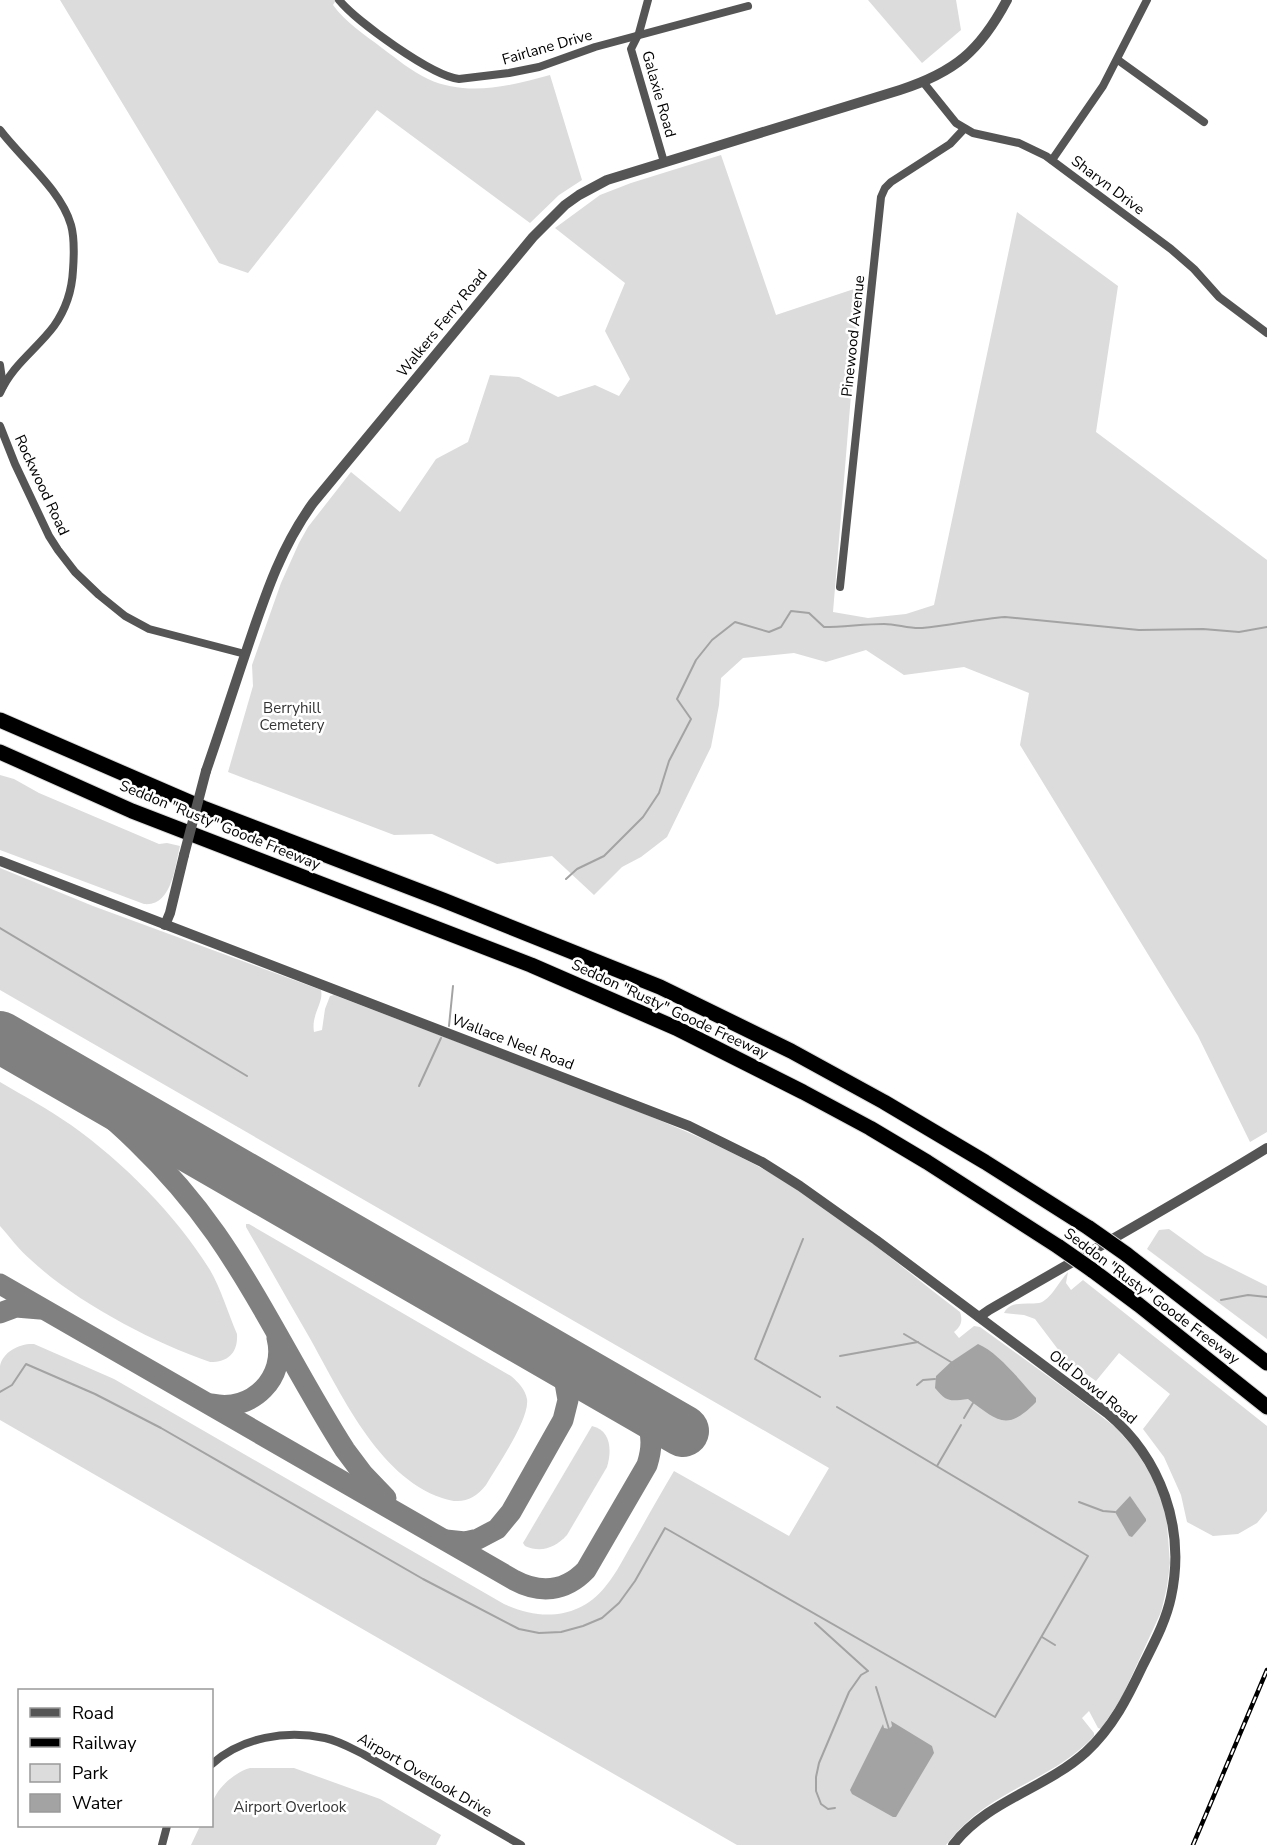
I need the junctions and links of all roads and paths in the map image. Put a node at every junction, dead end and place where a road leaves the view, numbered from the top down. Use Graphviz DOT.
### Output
graph roads {
  1 [pos="339,0"];
  2 [pos="648,0"];
  3 [pos="1007,0"];
  4 [pos="1147,0"];
  5 [pos="748,6"];
  6 [pos="637,37"];
  7 [pos="1118,60"];
  8 [pos="923,82"];
  9 [pos="1204,122"];
  10 [pos="964,129"];
  11 [pos="0,130"];
  12 [pos="1052,160"];
  13 [pos="664,162"];
  14 [pos="1267,333"];
  15 [pos="0,365"];
  16 [pos="2,389"];
  17 [pos="0,426"];
  18 [pos="840,586"];
  19 [pos="245,654"];
  20 [pos="0,720"];
  21 [pos="0,752"];
  22 [pos="0,861"];
  23 [pos="165,925"];
  24 [pos="1267,1148"];
  25 [pos="979,1317"];
  26 [pos="1267,1363"];
  27 [pos="1267,1407"];
  28 [pos="213,1763"];
  29 [pos="167,1827"];
  30 [pos="162,1845"];
  31 [pos="521,1845"];
  32 [pos="952,1845"];
  1 -- 6 [label="street, Fairlane Drive"];
  2 -- 6 [label="street, Galaxie Road"];
  3 -- 8 [label="street, Walkers Ferry Road"];
  4 -- 7 [label="street"];
  5 -- 6 [label="street, Fairlane Drive"];
  6 -- 13 [label="street, Galaxie Road"];
  7 -- 9 [label="street"];
  7 -- 12 [label="street"];
  8 -- 10 [label="street, Sharyn Drive"];
  8 -- 13 [label="street, Walkers Ferry Road"];
  10 -- 12 [label="street, Sharyn Drive"];
  10 -- 18 [label="street, Pinewood Avenue"];
  11 -- 16 [label="street"];
  12 -- 14 [label="street, Sharyn Drive"];
  13 -- 19 [label="street, Walkers Ferry Road"];
  15 -- 16 [label="street"];
  17 -- 19 [label="street, Rockwood Road"];
  19 -- 23 [label="street, Walkers Ferry Road, bridge"];
  20 -- 26 [label="highway, Seddon \"Rusty\" Goode Freeway, bridge"];
  21 -- 27 [label="highway, Seddon \"Rusty\" Goode Freeway, bridge"];
  22 -- 23 [label="street, Wallace Neel Road"];
  23 -- 25 [label="street, Wallace Neel Road"];
  24 -- 25 [label="street"];
  25 -- 32 [label="street, Old Dowd Road"];
  28 -- 31 [label="street, Airport Overlook Drive"];
  29 -- 30 [label="street"];
}
